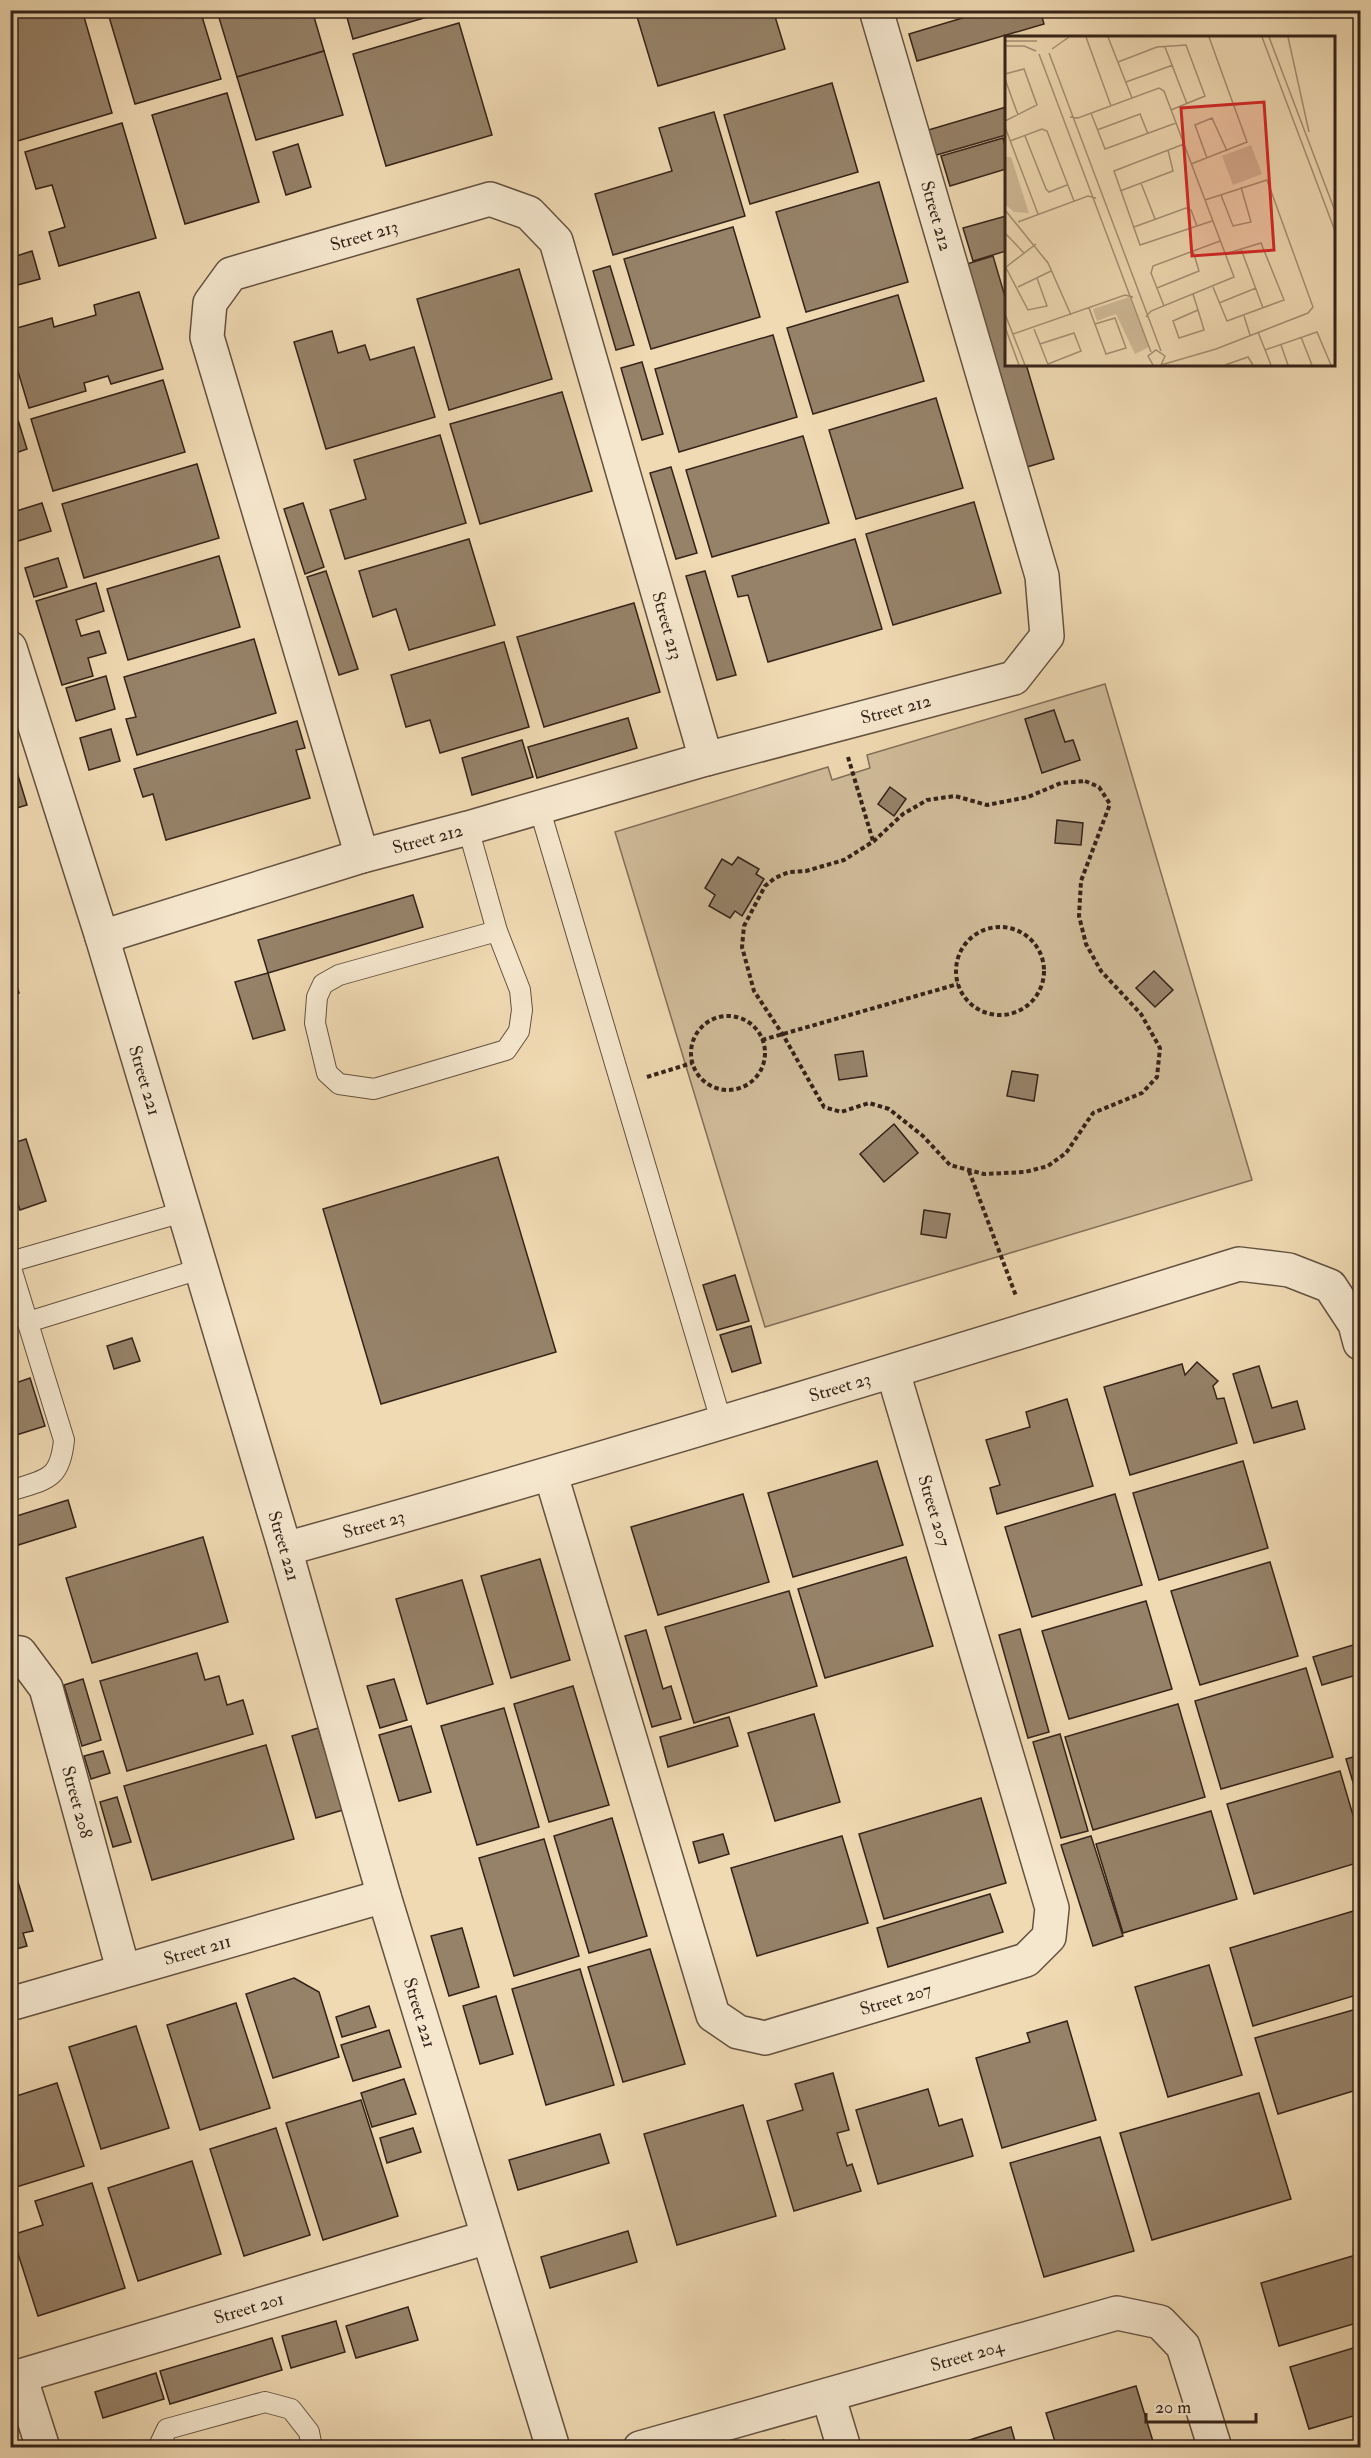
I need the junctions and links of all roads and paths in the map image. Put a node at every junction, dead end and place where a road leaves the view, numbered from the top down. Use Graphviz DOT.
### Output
graph roads {
  1 [pos="876,10"];
  2 [pos="10,648"];
  3 [pos="837,724"];
  4 [pos="706,759"];
  5 [pos="538,807"];
  6 [pos="468,828"];
  7 [pos="873,841"];
  8 [pos="362,856"];
  9 [pos="497,931"];
  10 [pos="102,937"];
  11 [pos="958,984"];
  12 [pos="783,1035"];
  13 [pos="762,1040"];
  14 [pos="692,1063"];
  15 [pos="621,1085"];
  16 [pos="969,1170"];
  17 [pos="183,1212"];
  18 [pos="10,1263"];
  19 [pos="200,1269"];
  20 [pos="28,1322"];
  21 [pos="1029,1330"];
  22 [pos="1360,1343"];
  23 [pos="893,1372"];
  24 [pos="722,1424"];
  25 [pos="551,1475"];
  26 [pos="10,1491"];
  27 [pos="285,1549"];
  28 [pos="10,1652"];
  29 [pos="384,1896"];
  30 [pos="123,1970"];
  31 [pos="10,2004"];
  32 [pos="488,2237"];
  33 [pos="15,2377"];
  34 [pos="828,2395"];
  35 [pos="43,2448"];
  36 [pos="158,2448"];
  37 [pos="312,2448"];
  38 [pos="553,2448"];
  39 [pos="640,2448"];
  40 [pos="844,2448"];
  41 [pos="1215,2448"];
  1 -- 3 [label="street, Street 212"];
  2 -- 10 [label="street, Street 221"];
  3 -- 4 [label="street, Street 212"];
  3 -- 7 [label="path"];
  4 -- 5 [label="street, Street 212"];
  4 -- 8 [label="street, Street 213"];
  5 -- 6 [label="street, Street 212"];
  5 -- 15 [label="lane"];
  6 -- 8 [label="street, Street 212"];
  6 -- 9 [label="lane"];
  7 -- 12 [label="path"];
  7 -- 16 [label="path"];
  8 -- 10 [label="street, Street 212"];
  9 -- 9 [label="lane"];
  10 -- 17 [label="street, Street 221"];
  11 -- 11 [label="path"];
  11 -- 12 [label="path"];
  12 -- 13 [label="path"];
  12 -- 16 [label="path"];
  13 -- 14 [label="path"];
  13 -- 14 [label="path"];
  14 -- 15 [label="path"];
  15 -- 24 [label="lane"];
  16 -- 21 [label="path"];
  17 -- 18 [label="lane"];
  17 -- 19 [label="street, Street 221"];
  18 -- 20 [label="lane"];
  19 -- 20 [label="lane"];
  19 -- 27 [label="street, Street 221"];
  20 -- 26 [label="lane"];
  21 -- 22 [label="street, Street 23"];
  21 -- 23 [label="street, Street 23"];
  23 -- 24 [label="street, Street 23"];
  23 -- 25 [label="street, Street 207"];
  24 -- 25 [label="street, Street 23"];
  25 -- 27 [label="street, Street 23"];
  27 -- 29 [label="street, Street 221"];
  28 -- 30 [label="street, Street 208"];
  29 -- 30 [label="street, Street 211"];
  29 -- 32 [label="street, Street 221"];
  30 -- 31 [label="street, Street 211"];
  32 -- 33 [label="street, Street 201"];
  32 -- 38 [label="street, Street 221"];
  33 -- 35 [label="street"];
  34 -- 39 [label="street, Street 204"];
  34 -- 40 [label="street"];
  34 -- 41 [label="street, Street 204"];
  36 -- 37 [label="lane"];
}
